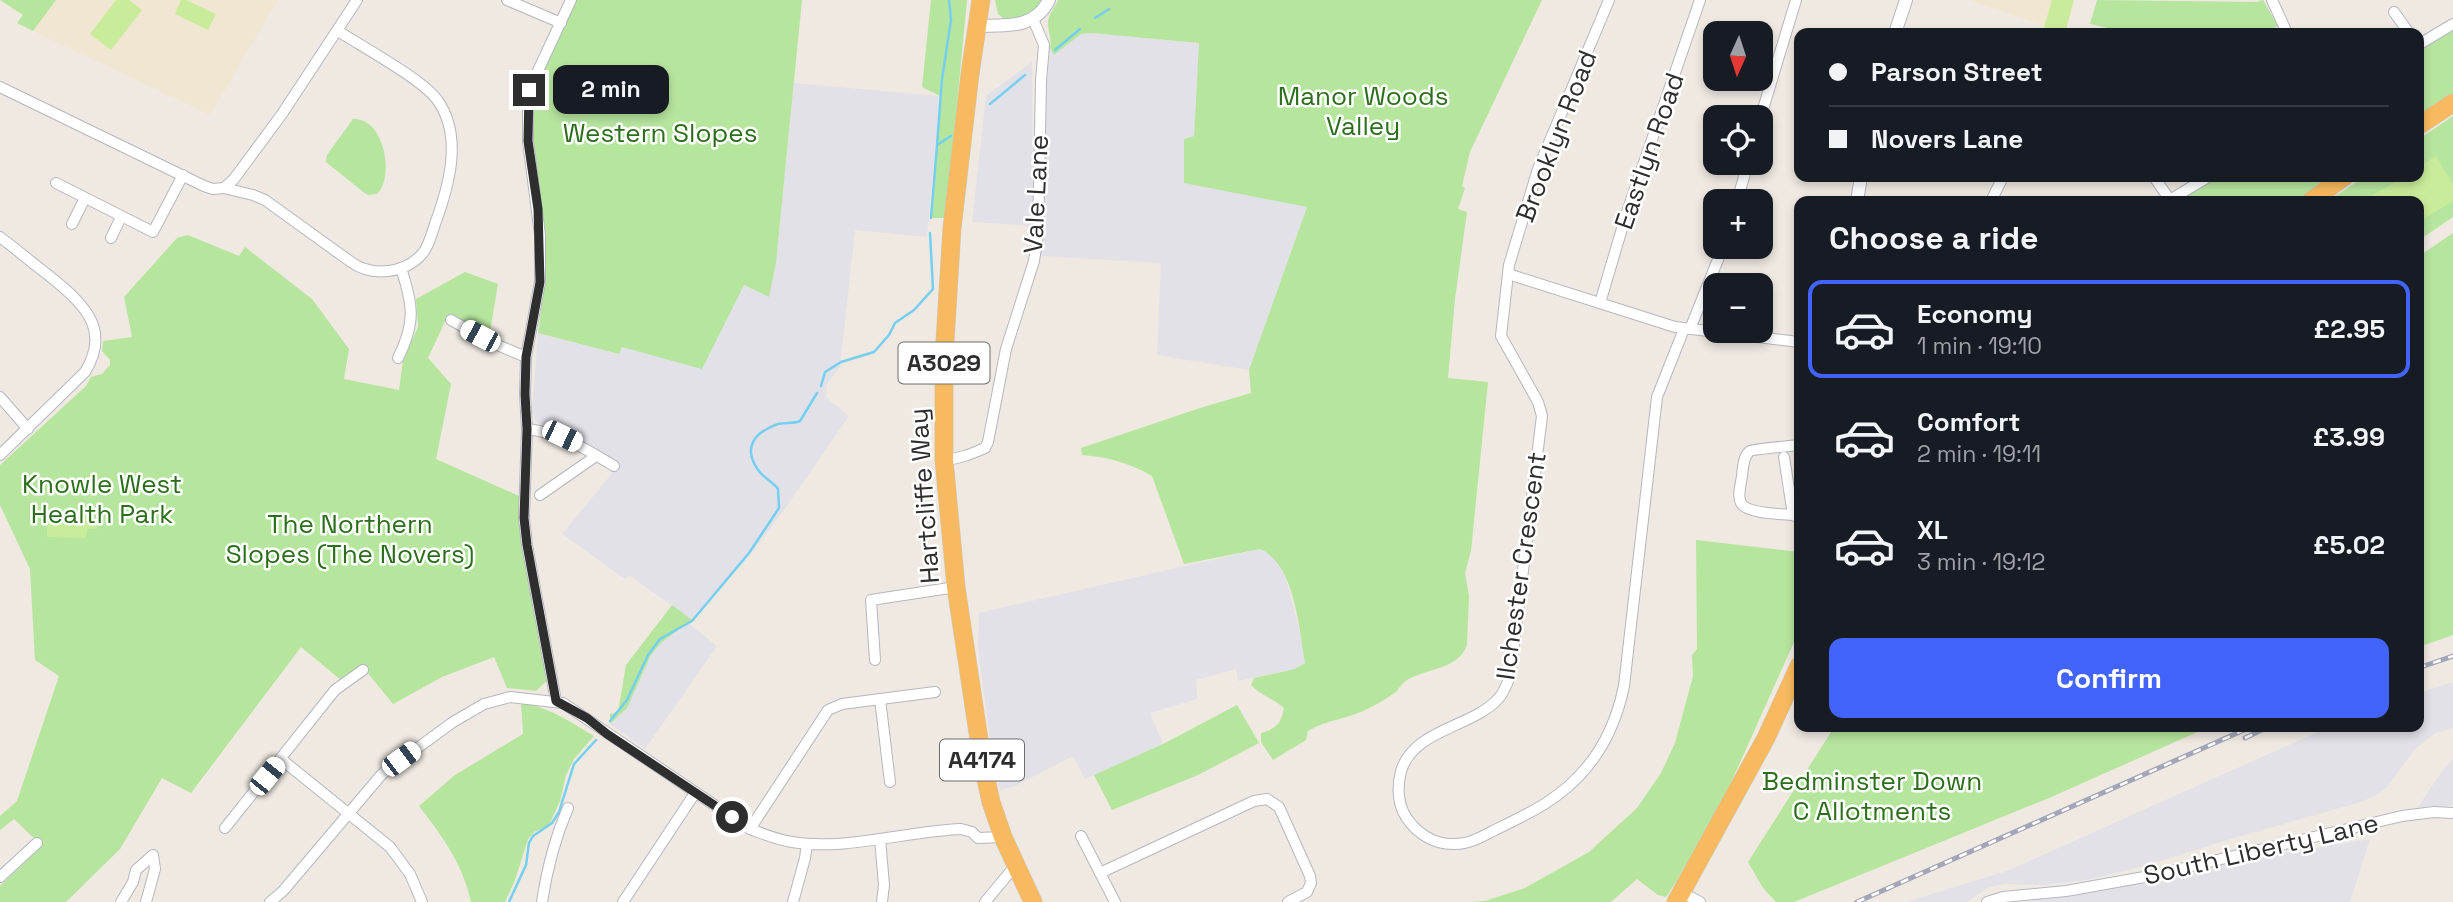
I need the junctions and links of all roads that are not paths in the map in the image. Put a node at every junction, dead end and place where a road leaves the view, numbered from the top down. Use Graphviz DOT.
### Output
graph roads {
  1 [pos="357,0"];
  2 [pos="507,0"];
  3 [pos="571,0"];
  4 [pos="981,0"];
  5 [pos="1049,0"];
  6 [pos="1609,0"];
  7 [pos="1700,0"];
  8 [pos="1796,0"];
  9 [pos="1906,0"];
  10 [pos="2272,0"];
  11 [pos="2394,12"];
  12 [pos="1033,19"];
  13 [pos="561,23"];
  14 [pos="2453,24"];
  15 [pos="979,26"];
  16 [pos="1897,28"];
  17 [pos="2285,28"];
  18 [pos="2405,28"];
  19 [pos="338,30"];
  20 [pos="2424,42"];
  21 [pos="0,87"];
  22 [pos="2453,103"];
  23 [pos="1764,105"];
  24 [pos="2424,122"];
  25 [pos="183,176"];
  26 [pos="2200,182"];
  27 [pos="2337,182"];
  28 [pos="56,183"];
  29 [pos="224,188"];
  30 [pos="2177,196"];
  31 [pos="2318,196"];
  32 [pos="85,198"];
  33 [pos="121,217"];
  34 [pos="72,224"];
  35 [pos="0,237"];
  36 [pos="111,238"];
  37 [pos="1718,259"];
  38 [pos="401,268"];
  39 [pos="1507,274"];
  40 [pos="1600,303"];
  41 [pos="451,320"];
  42 [pos="1687,329"];
  43 [pos="1794,341"];
  44 [pos="526,357"];
  45 [pos="398,358"];
  46 [pos="0,397"];
  47 [pos="28,429"];
  48 [pos="527,429"];
  49 [pos="1794,446"];
  50 [pos="0,455"];
  51 [pos="596,456"];
  52 [pos="1784,457"];
  53 [pos="944,460"];
  54 [pos="614,466"];
  55 [pos="540,495"];
  56 [pos="1794,507"];
  57 [pos="1794,517"];
  58 [pos="956,587"];
  59 [pos="875,660"];
  60 [pos="363,670"];
  61 [pos="1794,677"];
  62 [pos="935,692"];
  63 [pos="880,699"];
  64 [pos="556,701"];
  65 [pos="971,701"];
  66 [pos="281,759"];
  67 [pos="890,782"];
  68 [pos="695,793"];
  69 [pos="568,808"];
  70 [pos="348,813"];
  71 [pos="2453,813"];
  72 [pos="997,820"];
  73 [pos="225,828"];
  74 [pos="750,829"];
  75 [pos="1082,836"];
  76 [pos="1003,837"];
  77 [pos="984,838"];
  78 [pos="880,839"];
  79 [pos="37,843"];
  80 [pos="807,844"];
  81 [pos="1015,866"];
  82 [pos="1100,873"];
  83 [pos="0,877"];
  84 [pos="1679,897"];
  85 [pos="121,902"];
  86 [pos="146,902"];
  87 [pos="270,902"];
  88 [pos="422,902"];
  89 [pos="542,902"];
  90 [pos="623,902"];
  91 [pos="793,902"];
  92 [pos="882,902"];
  93 [pos="985,902"];
  94 [pos="1033,902"];
  95 [pos="1115,902"];
  96 [pos="1288,902"];
  97 [pos="1700,902"];
  98 [pos="1987,902"];
  1 -- 19 [label="street"];
  2 -- 13 [label="street"];
  3 -- 13 [label="street"];
  4 -- 15 [label="highway, Hartcliffe Way / A3029"];
  5 -- 12 [label="street"];
  6 -- 39 [label="street, Brooklyn Road"];
  7 -- 40 [label="street, Eastlyn Road"];
  8 -- 23 [label="street"];
  9 -- 16 [label="street"];
  10 -- 17 [label="street"];
  11 -- 18 [label="street"];
  12 -- 15 [label="street"];
  12 -- 53 [label="street, Vale Lane"];
  13 -- 44 [label="street"];
  14 -- 20 [label="street"];
  15 -- 53 [label="highway, Hartcliffe Way / A3029"];
  19 -- 29 [label="street"];
  19 -- 38 [label="street"];
  21 -- 25 [label="street"];
  22 -- 24 [label="highway"];
  25 -- 29 [label="street"];
  25 -- 33 [label="street"];
  26 -- 30 [label="street"];
  27 -- 31 [label="highway"];
  28 -- 32 [label="street"];
  29 -- 38 [label="street"];
  32 -- 33 [label="street"];
  32 -- 34 [label="street"];
  33 -- 36 [label="street"];
  35 -- 47 [label="street"];
  37 -- 42 [label="street"];
  38 -- 45 [label="street"];
  39 -- 40 [label="street"];
  39 -- 42 [label="street, Ilchester Crescent"];
  40 -- 42 [label="street"];
  41 -- 44 [label="street"];
  42 -- 43 [label="street"];
  44 -- 48 [label="street"];
  46 -- 47 [label="street"];
  47 -- 50 [label="street"];
  48 -- 51 [label="street"];
  48 -- 64 [label="street"];
  49 -- 57 [label="street"];
  51 -- 54 [label="street"];
  51 -- 55 [label="street"];
  52 -- 56 [label="street"];
  53 -- 58 [label="highway, Hartcliffe Way / A3029"];
  58 -- 59 [label="street"];
  58 -- 65 [label="highway, Hartcliffe Way / A3029"];
  60 -- 66 [label="street"];
  61 -- 84 [label="highway"];
  62 -- 63 [label="street"];
  63 -- 67 [label="street"];
  63 -- 74 [label="street"];
  64 -- 68 [label="street"];
  64 -- 70 [label="street"];
  65 -- 72 [label="highway, Hartcliffe Way / A4174"];
  66 -- 70 [label="street"];
  66 -- 73 [label="street"];
  68 -- 74 [label="street"];
  68 -- 90 [label="street"];
  69 -- 89 [label="street"];
  70 -- 87 [label="street"];
  70 -- 88 [label="street"];
  71 -- 98 [label="street, South Liberty Lane"];
  72 -- 76 [label="highway, A4174"];
  72 -- 77 [label="street"];
  74 -- 80 [label="street"];
  75 -- 82 [label="street"];
  76 -- 77 [label="street"];
  76 -- 81 [label="highway, A4174"];
  77 -- 78 [label="street"];
  78 -- 80 [label="street"];
  78 -- 92 [label="street"];
  79 -- 83 [label="street"];
  80 -- 91 [label="street"];
  81 -- 93 [label="street"];
  81 -- 94 [label="highway, A4174"];
  82 -- 95 [label="street"];
  82 -- 96 [label="street"];
  84 -- 97 [label="street"];
  85 -- 86 [label="street"];
}
